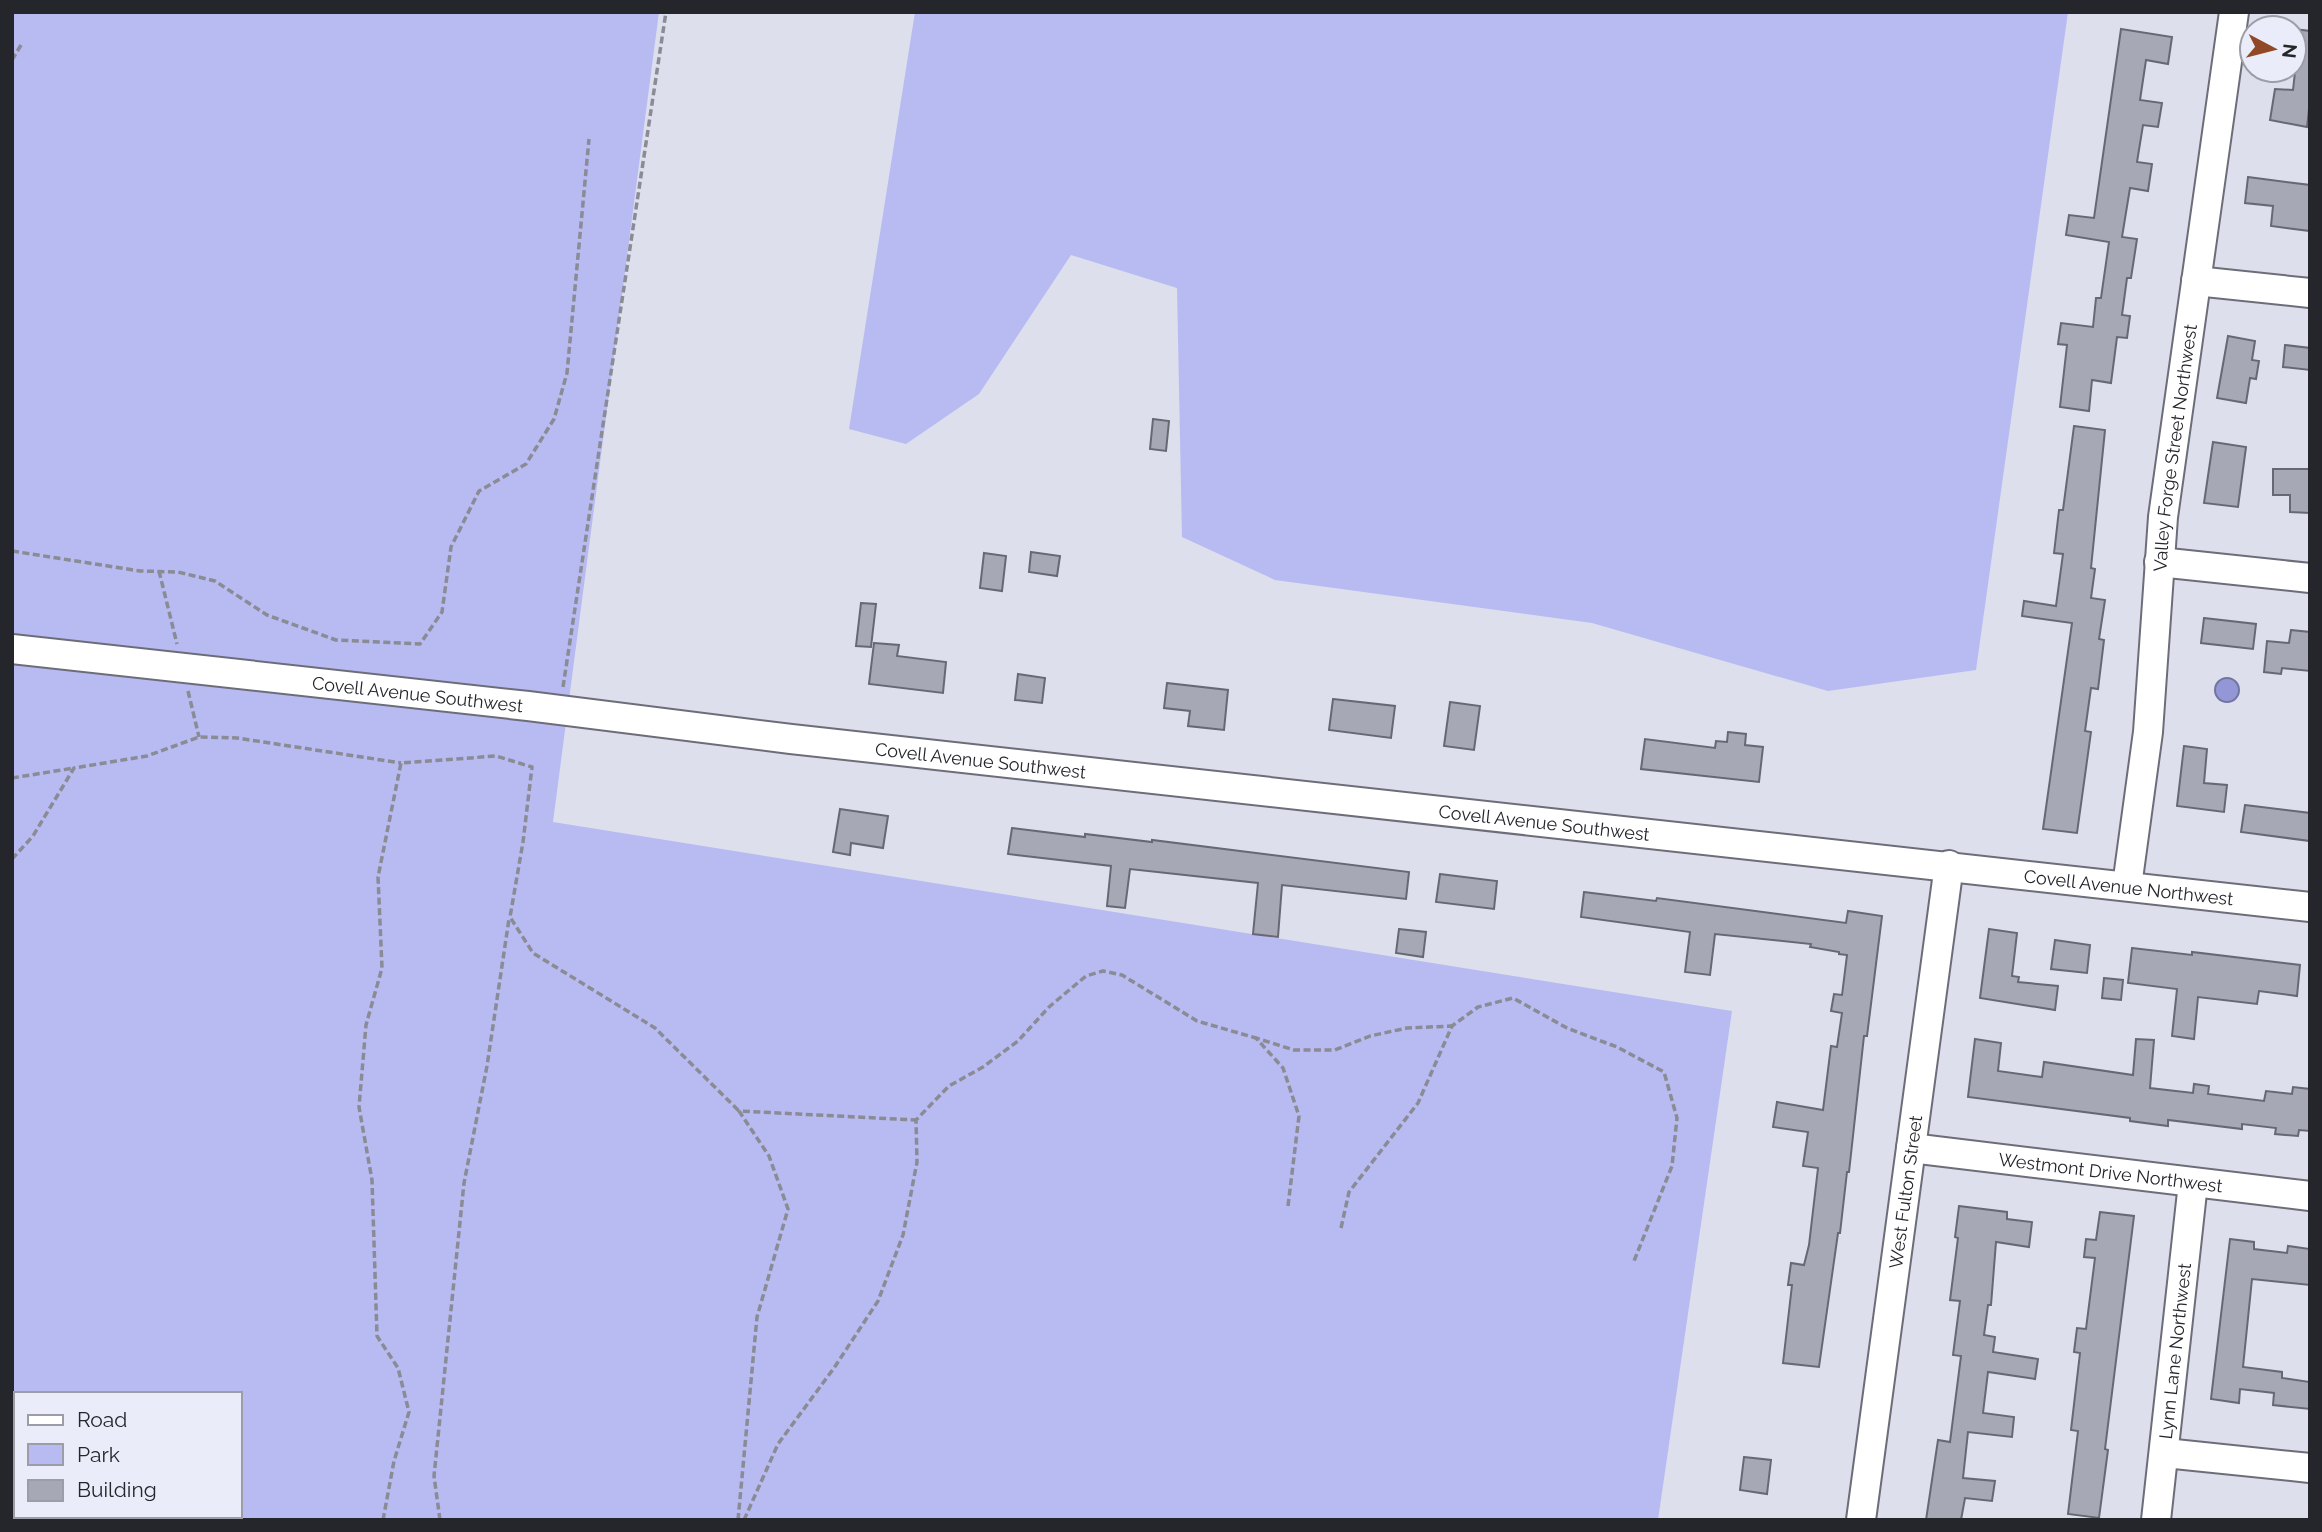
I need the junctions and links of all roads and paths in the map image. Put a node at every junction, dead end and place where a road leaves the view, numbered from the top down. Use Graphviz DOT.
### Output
graph roads {
  1 [pos="666,12"];
  2 [pos="2234,12"];
  3 [pos="21,45"];
  4 [pos="12,60"];
  5 [pos="589,139"];
  6 [pos="2196,281"];
  7 [pos="2310,293"];
  8 [pos="12,551"];
  9 [pos="2159,562"];
  10 [pos="159,571"];
  11 [pos="2310,578"];
  12 [pos="12,649"];
  13 [pos="178,650"];
  14 [pos="187,686"];
  15 [pos="559,710"];
  16 [pos="199,737"];
  17 [pos="401,763"];
  18 [pos="74,768"];
  19 [pos="12,778"];
  20 [pos="12,859"];
  21 [pos="1949,865"];
  22 [pos="2127,886"];
  23 [pos="2310,906"];
  24 [pos="510,917"];
  25 [pos="1452,1026"];
  26 [pos="1256,1038"];
  27 [pos="739,1111"];
  28 [pos="916,1120"];
  29 [pos="1911,1148"];
  30 [pos="2193,1183"];
  31 [pos="2310,1196"];
  32 [pos="1288,1206"];
  33 [pos="1341,1228"];
  34 [pos="1634,1261"];
  35 [pos="2165,1452"];
  36 [pos="2310,1468"];
  37 [pos="383,1520"];
  38 [pos="440,1520"];
  39 [pos="738,1520"];
  40 [pos="744,1520"];
  41 [pos="1861,1520"];
  42 [pos="2156,1520"];
  1 -- 15 [label="path"];
  2 -- 6 [label="street, Valley Forge Street Northwest"];
  3 -- 4 [label="path"];
  5 -- 10 [label="path"];
  6 -- 7 [label="street"];
  6 -- 9 [label="street, Valley Forge Street Northwest"];
  8 -- 10 [label="path"];
  9 -- 11 [label="street"];
  9 -- 22 [label="street, Valley Forge Street Northwest"];
  10 -- 13 [label="path"];
  12 -- 15 [label="street, Covell Avenue Southwest"];
  14 -- 16 [label="path"];
  15 -- 21 [label="street, Covell Avenue Southwest"];
  16 -- 17 [label="path"];
  16 -- 18 [label="path"];
  17 -- 24 [label="path"];
  17 -- 37 [label="path"];
  18 -- 19 [label="path"];
  18 -- 20 [label="path"];
  21 -- 22 [label="street, Covell Avenue Northwest"];
  21 -- 29 [label="street, West Fulton Street"];
  22 -- 23 [label="street, Covell Avenue Northwest"];
  24 -- 27 [label="path"];
  24 -- 38 [label="path"];
  25 -- 26 [label="path"];
  25 -- 33 [label="path"];
  25 -- 34 [label="path"];
  26 -- 28 [label="path"];
  26 -- 32 [label="path"];
  27 -- 28 [label="path"];
  27 -- 39 [label="path"];
  28 -- 40 [label="path"];
  29 -- 30 [label="street, Westmont Drive Northwest"];
  29 -- 41 [label="street, West Fulton Street"];
  30 -- 31 [label="street, Westmont Drive Northwest"];
  30 -- 35 [label="street, Lynn Lane Northwest"];
  35 -- 36 [label="street"];
  35 -- 42 [label="street, Lynn Lane Northwest"];
}
